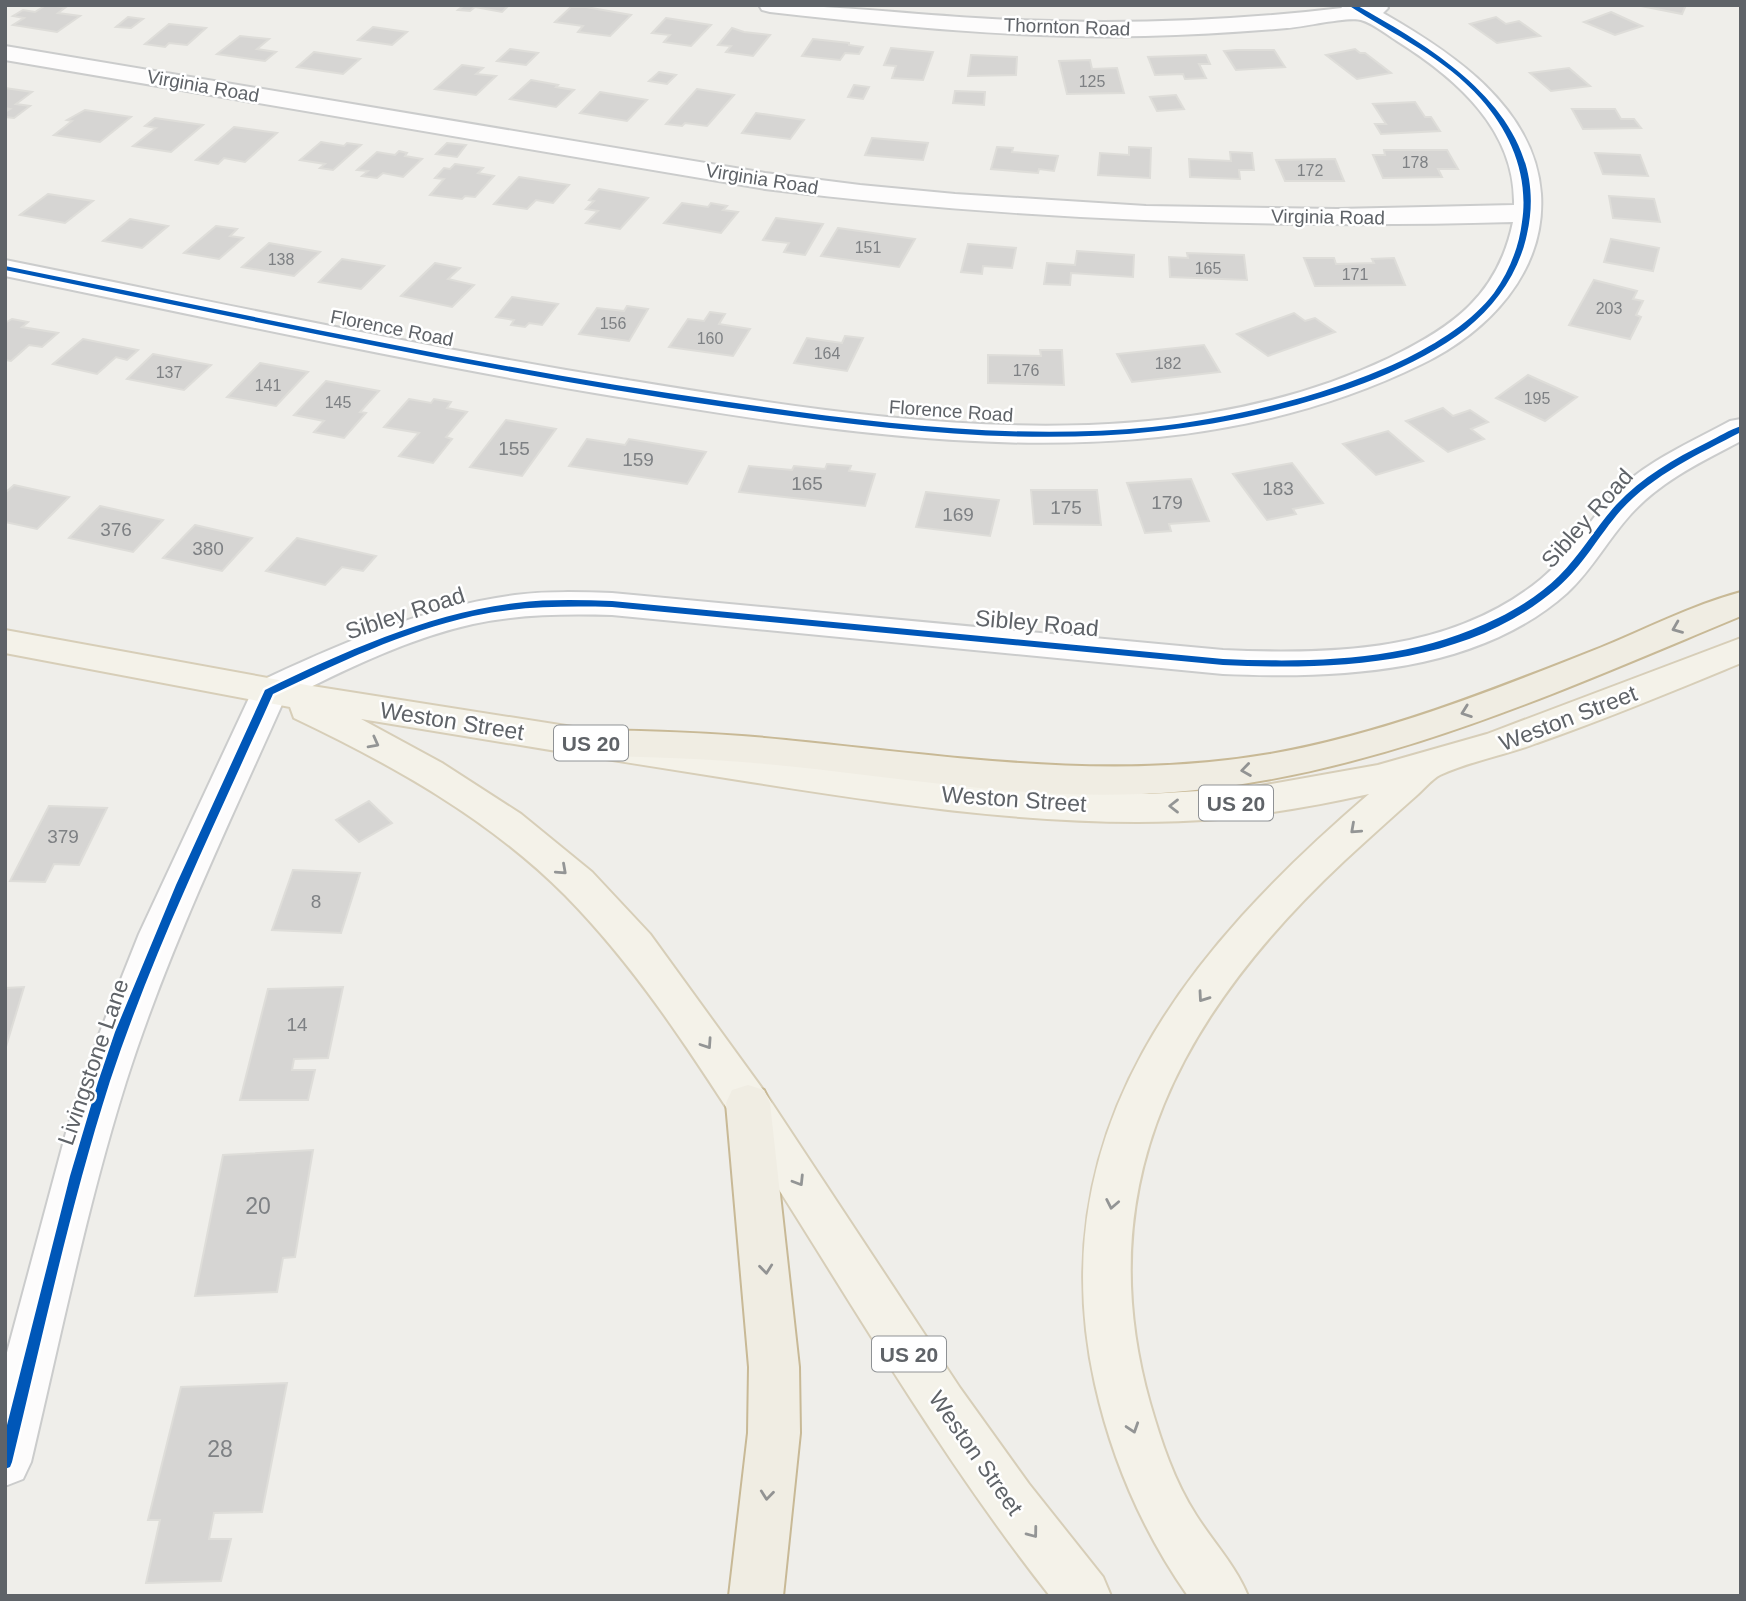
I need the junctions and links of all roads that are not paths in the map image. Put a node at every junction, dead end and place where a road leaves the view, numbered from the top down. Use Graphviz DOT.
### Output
graph roads {
  1 [pos="770,5"];
  2 [pos="1366,8"];
  3 [pos="5,53"];
  4 [pos="1528,213"];
  5 [pos="5,268"];
  6 [pos="1741,428"];
  7 [pos="1741,603"];
  8 [pos="5,641"];
  9 [pos="1741,650"];
  10 [pos="269,692"];
  11 [pos="590,743"];
  12 [pos="1424,767"];
  13 [pos="748,1103"];
  14 [pos="5,1462"];
  15 [pos="756,1596"];
  16 [pos="1084,1596"];
  17 [pos="1221,1596"];
  1 -- 2 [label="street, Thornton Road"];
  2 -- 4 [label="street, Florence Road"];
  3 -- 4 [label="street, Virginia Road"];
  4 -- 5 [label="street, Florence Road"];
  6 -- 10 [label="street, Sibley Road"];
  7 -- 11 [label="highway, one-way"];
  8 -- 10 [label="main road, Weston Street / US 20"];
  9 -- 12 [label="main road, Weston Street / US 20"];
  10 -- 11 [label="main road, Weston Street / US 20"];
  10 -- 13 [label="main road, Weston Street / US 20, one-way"];
  10 -- 14 [label="street, Livingstone Lane"];
  12 -- 11 [label="main road, Weston Street / US 20, one-way"];
  12 -- 17 [label="main road, one-way"];
  13 -- 15 [label="highway, one-way"];
  13 -- 16 [label="main road, Weston Street / US 20, one-way"];
}
